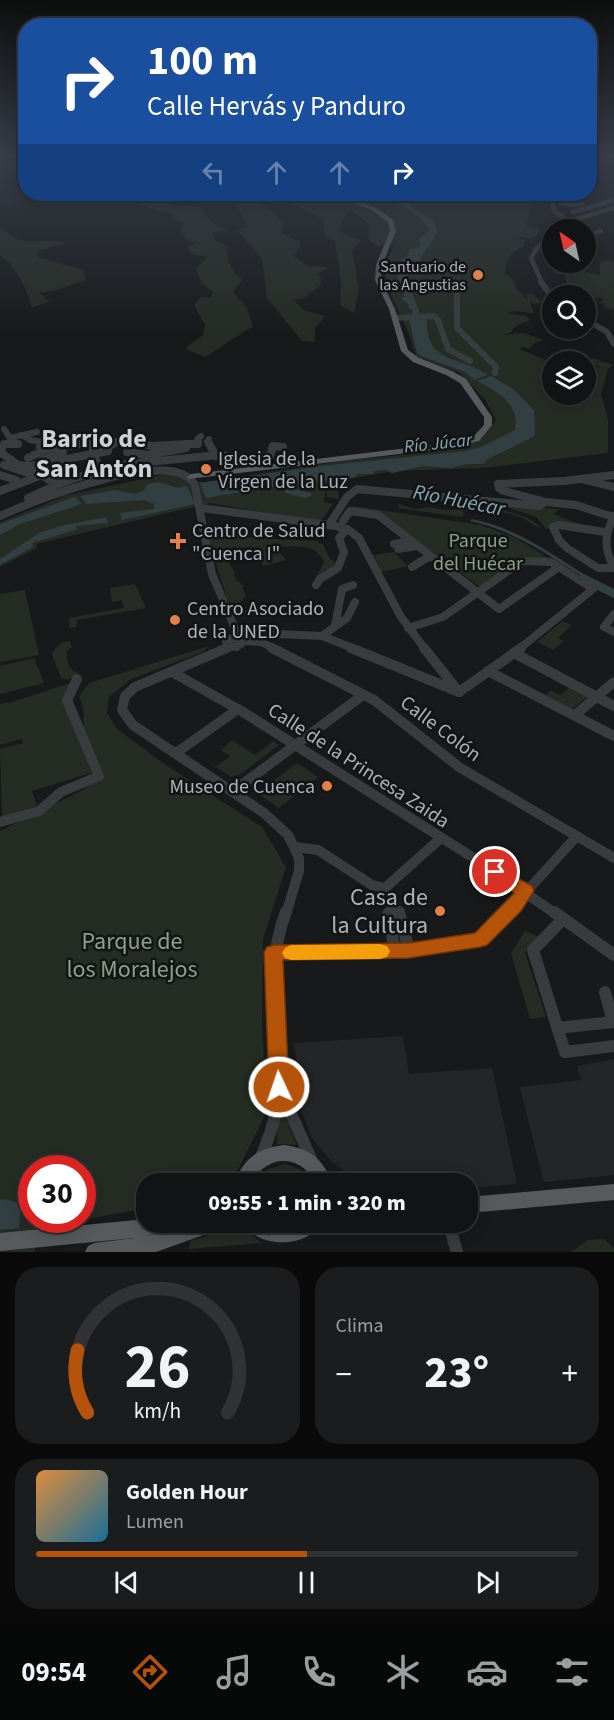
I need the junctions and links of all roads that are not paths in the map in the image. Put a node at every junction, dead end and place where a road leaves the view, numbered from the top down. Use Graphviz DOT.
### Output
graph roads {
  1 [pos="384,216"];
  2 [pos="584,216"];
  3 [pos="578,219"];
  4 [pos="601,231"];
  5 [pos="596,233"];
  6 [pos="540,245"];
  7 [pos="543,285"];
  8 [pos="457,294"];
  9 [pos="395,318"];
  10 [pos="596,326"];
  11 [pos="614,344"];
  12 [pos="470,361"];
  13 [pos="495,374"];
  14 [pos="2,426"];
  15 [pos="37,432"];
  16 [pos="21,435"];
  17 [pos="201,436"];
  18 [pos="209,439"];
  19 [pos="118,441"];
  20 [pos="187,441"];
  21 [pos="18,444"];
  22 [pos="198,444"];
  23 [pos="170,447"];
  24 [pos="283,447"];
  25 [pos="130,452"];
  26 [pos="1,454"];
  27 [pos="93,454"];
  28 [pos="216,456"];
  29 [pos="200,457"];
  30 [pos="259,457"];
  31 [pos="28,458"];
  32 [pos="268,460"];
  33 [pos="46,462"];
  34 [pos="64,463"];
  35 [pos="3,465"];
  36 [pos="126,467"];
  37 [pos="16,468"];
  38 [pos="102,472"];
  39 [pos="142,474"];
  40 [pos="614,475"];
  41 [pos="3,476"];
  42 [pos="192,478"];
  43 [pos="580,478"];
  44 [pos="18,482"];
  45 [pos="0,486"];
  46 [pos="614,487"];
  47 [pos="0,491"];
  48 [pos="579,495"];
  49 [pos="546,502"];
  50 [pos="200,506"];
  51 [pos="581,506"];
  52 [pos="0,508"];
  53 [pos="0,516"];
  54 [pos="614,517"];
  55 [pos="557,520"];
  56 [pos="343,521"];
  57 [pos="331,523"];
  58 [pos="580,528"];
  59 [pos="347,530"];
  60 [pos="605,532"];
  61 [pos="413,544"];
  62 [pos="396,546"];
  63 [pos="430,556"];
  64 [pos="412,567"];
  65 [pos="559,567"];
  66 [pos="614,568"];
  67 [pos="316,585"];
  68 [pos="353,585"];
  69 [pos="478,593"];
  70 [pos="355,602"];
  71 [pos="614,614"];
  72 [pos="232,622"];
  73 [pos="335,626"];
  74 [pos="408,628"];
  75 [pos="614,632"];
  76 [pos="322,636"];
  77 [pos="240,640"];
  78 [pos="229,643"];
  79 [pos="514,653"];
  80 [pos="488,671"];
  81 [pos="172,672"];
  82 [pos="77,679"];
  83 [pos="614,682"];
  84 [pos="459,692"];
  85 [pos="363,695"];
  86 [pos="597,697"];
  87 [pos="614,706"];
  88 [pos="238,709"];
  89 [pos="575,715"];
  90 [pos="614,736"];
  91 [pos="296,746"];
  92 [pos="176,753"];
  93 [pos="232,792"];
  94 [pos="0,822"];
  95 [pos="577,836"];
  96 [pos="441,838"];
  97 [pos="295,847"];
  98 [pos="614,858"];
  99 [pos="525,891"];
  100 [pos="563,920"];
  101 [pos="409,950"];
  102 [pos="395,951"];
  103 [pos="274,952"];
  104 [pos="614,955"];
  105 [pos="609,996"];
  106 [pos="614,1022"];
  107 [pos="557,1028"];
  108 [pos="614,1046"];
  109 [pos="279,1087"];
  110 [pos="260,1159"];
  111 [pos="247,1173"];
  112 [pos="320,1173"];
  113 [pos="322,1173"];
  114 [pos="614,1192"];
  115 [pos="478,1204"];
  116 [pos="136,1229"];
  117 [pos="186,1233"];
  118 [pos="273,1233"];
  119 [pos="294,1233"];
  120 [pos="451,1233"];
  121 [pos="0,1242"];
  122 [pos="94,1252"];
  123 [pos="457,1252"];
  1 -- 9 [label="main road"];
  2 -- 3 [label="street"];
  4 -- 5 [label="street"];
  6 -- 7 [label="street"];
  8 -- 13 [label="street"];
  9 -- 12 [label="street"];
  9 -- 42 [label="main road"];
  10 -- 11 [label="street"];
  14 -- 16 [label="street"];
  15 -- 16 [label="street"];
  16 -- 34 [label="street"];
  17 -- 22 [label="street"];
  18 -- 28 [label="street"];
  19 -- 20 [label="street"];
  19 -- 25 [label="street"];
  19 -- 27 [label="street"];
  20 -- 22 [label="street"];
  20 -- 23 [label="street"];
  20 -- 25 [label="street"];
  21 -- 26 [label="street"];
  22 -- 29 [label="street"];
  24 -- 30 [label="street"];
  25 -- 36 [label="street"];
  26 -- 37 [label="street"];
  27 -- 34 [label="street"];
  27 -- 34 [label="street"];
  27 -- 38 [label="street"];
  28 -- 29 [label="street"];
  28 -- 30 [label="street"];
  29 -- 36 [label="street"];
  30 -- 32 [label="street"];
  31 -- 33 [label="street"];
  33 -- 34 [label="street"];
  33 -- 34 [label="street"];
  33 -- 34 [label="street"];
  33 -- 34 [label="street"];
  33 -- 37 [label="street"];
  33 -- 37 [label="street"];
  33 -- 44 [label="street"];
  34 -- 38 [label="street"];
  34 -- 52 [label="street"];
  35 -- 37 [label="street"];
  36 -- 38 [label="street"];
  36 -- 39 [label="street"];
  37 -- 41 [label="street"];
  39 -- 42 [label="street"];
  39 -- 53 [label="street"];
  40 -- 43 [label="street"];
  41 -- 44 [label="street"];
  42 -- 50 [label="street"];
  43 -- 46 [label="street"];
  43 -- 49 [label="street"];
  44 -- 45 [label="street"];
  44 -- 47 [label="street"];
  48 -- 51 [label="street"];
  49 -- 51 [label="street"];
  49 -- 57 [label="street"];
  50 -- 57 [label="street"];
  50 -- 72 [label="street"];
  51 -- 54 [label="street"];
  54 -- 60 [label="street"];
  55 -- 58 [label="street"];
  56 -- 61 [label="street"];
  57 -- 59 [label="street"];
  58 -- 60 [label="street"];
  58 -- 66 [label="street"];
  59 -- 67 [label="street"];
  59 -- 74 [label="street"];
  60 -- 66 [label="street"];
  61 -- 62 [label="street"];
  61 -- 63 [label="street"];
  63 -- 64 [label="street"];
  63 -- 69 [label="street"];
  65 -- 69 [label="street"];
  65 -- 69 [label="street"];
  65 -- 79 [label="street"];
  68 -- 73 [label="street"];
  69 -- 74 [label="street"];
  70 -- 73 [label="street"];
  71 -- 75 [label="street"];
  72 -- 77 [label="street"];
  72 -- 78 [label="street"];
  73 -- 76 [label="street"];
  74 -- 84 [label="street"];
  76 -- 77 [label="street"];
  76 -- 84 [label="street"];
  77 -- 78 [label="street"];
  77 -- 85 [label="street, Calle Colón"];
  78 -- 81 [label="street"];
  79 -- 80 [label="street"];
  79 -- 86 [label="street"];
  80 -- 84 [label="street"];
  80 -- 89 [label="street"];
  81 -- 88 [label="street, Calle de la Princesa Zaida"];
  81 -- 92 [label="street"];
  82 -- 94 [label="street"];
  83 -- 86 [label="street"];
  85 -- 91 [label="street"];
  85 -- 95 [label="street, Calle Colón"];
  86 -- 87 [label="street"];
  86 -- 89 [label="street"];
  88 -- 91 [label="street, Calle de la Princesa Zaida"];
  88 -- 92 [label="street"];
  89 -- 90 [label="street"];
  91 -- 93 [label="street"];
  91 -- 96 [label="street, Calle de la Princesa Zaida"];
  92 -- 93 [label="street"];
  93 -- 97 [label="street"];
  95 -- 98 [label="street, Calle Colón"];
  95 -- 99 [label="street"];
  96 -- 97 [label="street"];
  96 -- 99 [label="street, Calle de la Princesa Zaida"];
  97 -- 103 [label="street"];
  99 -- 100 [label="street, Calle de la Princesa Zaida"];
  99 -- 101 [label="street"];
  100 -- 104 [label="street, Calle de la Princesa Zaida"];
  100 -- 107 [label="street"];
  101 -- 102 [label="street"];
  101 -- 102 [label="street"];
  102 -- 103 [label="street"];
  103 -- 109 [label="street"];
  105 -- 106 [label="street"];
  106 -- 107 [label="street"];
  107 -- 108 [label="street"];
  109 -- 110 [label="street"];
  109 -- 113 [label="street"];
  110 -- 111 [label="main road"];
  110 -- 112 [label="main road"];
  114 -- 115 [label="main road"];
  116 -- 121 [label="main road"];
  117 -- 122 [label="main road"];
  118 -- 119 [label="main road"];
  120 -- 123 [label="street"];
}
